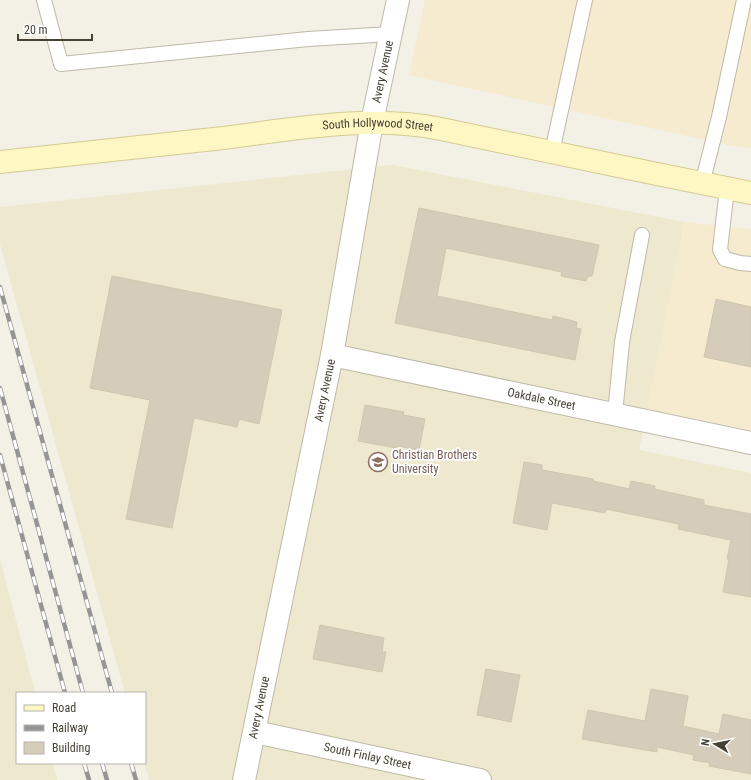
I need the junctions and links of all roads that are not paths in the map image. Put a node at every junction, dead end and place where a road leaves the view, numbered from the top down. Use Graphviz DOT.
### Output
graph roads {
  1 [pos="44,0"];
  2 [pos="398,0"];
  3 [pos="585,0"];
  4 [pos="744,0"];
  5 [pos="391,34"];
  6 [pos="372,122"];
  7 [pos="552,152"];
  8 [pos="0,162"];
  9 [pos="702,184"];
  10 [pos="727,188"];
  11 [pos="751,193"];
  12 [pos="642,235"];
  13 [pos="751,264"];
  14 [pos="332,355"];
  15 [pos="615,414"];
  16 [pos="751,443"];
  17 [pos="255,732"];
  18 [pos="244,780"];
  19 [pos="480,780"];
  1 -- 5 [label="lane"];
  2 -- 5 [label="street, Avery Avenue"];
  3 -- 7 [label="lane"];
  4 -- 9 [label="lane"];
  5 -- 6 [label="street, Avery Avenue"];
  6 -- 7 [label="main road, South Hollywood Street"];
  6 -- 8 [label="main road, South Hollywood Street"];
  6 -- 14 [label="street, Avery Avenue"];
  7 -- 9 [label="main road, South Hollywood Street"];
  9 -- 10 [label="main road, South Hollywood Street"];
  10 -- 11 [label="main road, South Hollywood Street"];
  10 -- 13 [label="lane"];
  12 -- 15 [label="lane"];
  14 -- 15 [label="street, Oakdale Street"];
  14 -- 17 [label="street, Avery Avenue"];
  15 -- 16 [label="street, Oakdale Street"];
  17 -- 18 [label="street, Avery Avenue"];
  17 -- 19 [label="street, South Finlay Street"];
}
